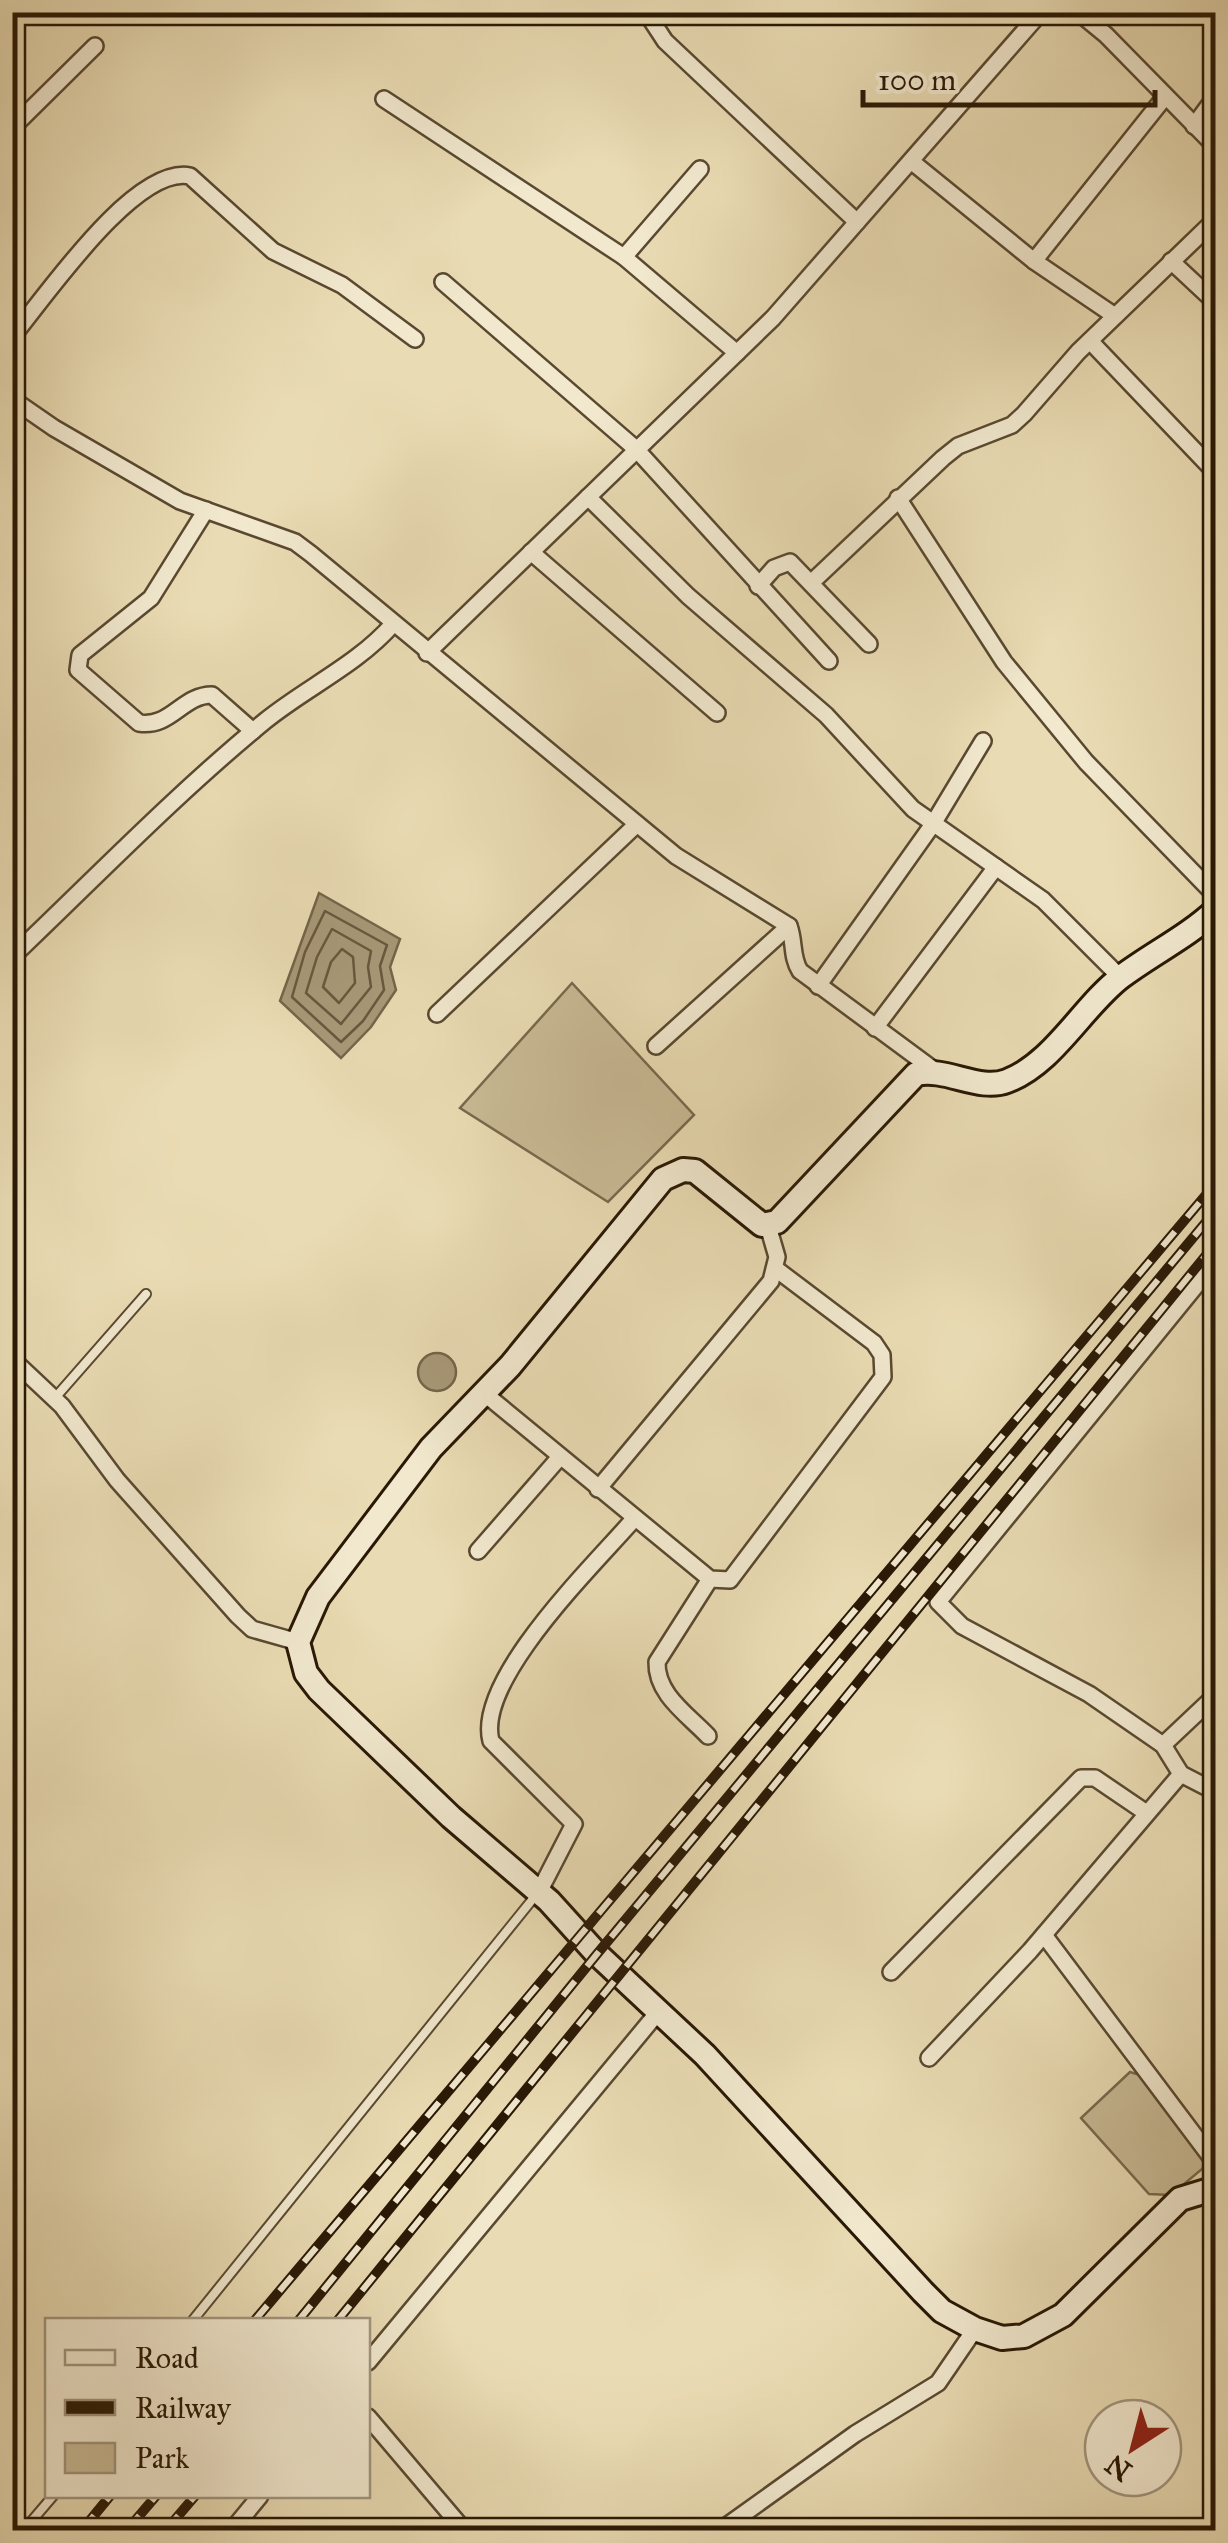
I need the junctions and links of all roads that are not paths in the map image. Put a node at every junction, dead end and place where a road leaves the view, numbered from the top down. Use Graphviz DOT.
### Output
graph roads {
  1 [pos="646,12"];
  2 [pos="1041,12"];
  3 [pos="1078,12"];
  4 [pos="95,46"];
  5 [pos="1216,96"];
  6 [pos="1164,98"];
  7 [pos="384,100"];
  8 [pos="1194,126"];
  9 [pos="12,128"];
  10 [pos="1216,148"];
  11 [pos="911,161"];
  12 [pos="700,169"];
  13 [pos="1216,219"];
  14 [pos="858,222"];
  15 [pos="624,256"];
  16 [pos="1034,261"];
  17 [pos="1171,261"];
  18 [pos="443,282"];
  19 [pos="1216,303"];
  20 [pos="1115,316"];
  21 [pos="12,337"];
  22 [pos="415,339"];
  23 [pos="1090,341"];
  24 [pos="737,352"];
  25 [pos="12,398"];
  26 [pos="636,449"];
  27 [pos="1216,473"];
  28 [pos="588,497"];
  29 [pos="898,498"];
  30 [pos="206,510"];
  31 [pos="531,552"];
  32 [pos="812,582"];
  33 [pos="758,586"];
  34 [pos="393,624"];
  35 [pos="869,644"];
  36 [pos="427,653"];
  37 [pos="829,661"];
  38 [pos="717,713"];
  39 [pos="254,731"];
  40 [pos="983,741"];
  41 [pos="637,824"];
  42 [pos="933,824"];
  43 [pos="996,867"];
  44 [pos="1216,896"];
  45 [pos="1216,910"];
  46 [pos="788,926"];
  47 [pos="12,957"];
  48 [pos="1121,978"];
  49 [pos="818,986"];
  50 [pos="437,1014"];
  51 [pos="875,1028"];
  52 [pos="656,1046"];
  53 [pos="934,1070"];
  54 [pos="768,1226"];
  55 [pos="1216,1261"];
  56 [pos="776,1269"];
  57 [pos="146,1294"];
  58 [pos="12,1359"];
  59 [pos="485,1394"];
  60 [pos="54,1398"];
  61 [pos="559,1458"];
  62 [pos="598,1489"];
  63 [pos="633,1520"];
  64 [pos="478,1551"];
  65 [pos="710,1579"];
  66 [pos="298,1642"];
  67 [pos="1216,1695"];
  68 [pos="708,1736"];
  69 [pos="1163,1745"];
  70 [pos="1182,1774"];
  71 [pos="1216,1792"];
  72 [pos="1145,1812"];
  73 [pos="539,1892"];
  74 [pos="1044,1935"];
  75 [pos="891,1972"];
  76 [pos="659,2010"];
  77 [pos="930,2058"];
  78 [pos="1216,2164"];
  79 [pos="1216,2188"];
  80 [pos="195,2318"];
  81 [pos="974,2329"];
  82 [pos="370,2360"];
  83 [pos="370,2419"];
  84 [pos="50,2498"];
  85 [pos="258,2498"];
  86 [pos="24,2530"];
  87 [pos="232,2530"];
  88 [pos="464,2530"];
  89 [pos="720,2530"];
  1 -- 14 [label="street"];
  2 -- 11 [label="street"];
  3 -- 6 [label="street"];
  4 -- 9 [label="street"];
  5 -- 8 [label="street"];
  6 -- 8 [label="street"];
  6 -- 16 [label="street"];
  7 -- 15 [label="street"];
  8 -- 10 [label="street"];
  11 -- 14 [label="street"];
  11 -- 16 [label="street"];
  12 -- 15 [label="street"];
  13 -- 17 [label="street"];
  14 -- 24 [label="street"];
  15 -- 24 [label="street"];
  16 -- 20 [label="street"];
  17 -- 19 [label="street"];
  17 -- 20 [label="street"];
  18 -- 26 [label="street"];
  20 -- 23 [label="street"];
  21 -- 22 [label="street"];
  23 -- 27 [label="street"];
  23 -- 29 [label="street"];
  24 -- 26 [label="street"];
  25 -- 30 [label="street"];
  26 -- 28 [label="street"];
  26 -- 33 [label="street"];
  28 -- 31 [label="street"];
  28 -- 42 [label="street"];
  29 -- 32 [label="street"];
  29 -- 44 [label="street"];
  30 -- 34 [label="street"];
  30 -- 39 [label="street"];
  31 -- 36 [label="street"];
  31 -- 38 [label="street"];
  32 -- 33 [label="street"];
  32 -- 35 [label="street"];
  33 -- 37 [label="street"];
  34 -- 36 [label="street"];
  34 -- 39 [label="street"];
  36 -- 41 [label="street"];
  39 -- 47 [label="street"];
  40 -- 42 [label="street"];
  41 -- 46 [label="street"];
  41 -- 50 [label="street"];
  42 -- 43 [label="street"];
  42 -- 49 [label="street"];
  43 -- 48 [label="street"];
  43 -- 51 [label="street"];
  45 -- 48 [label="street"];
  46 -- 49 [label="street"];
  46 -- 52 [label="street"];
  48 -- 53 [label="street"];
  49 -- 51 [label="street"];
  51 -- 53 [label="street"];
  53 -- 54 [label="street"];
  54 -- 56 [label="street"];
  54 -- 59 [label="street"];
  55 -- 69 [label="street"];
  56 -- 62 [label="street"];
  56 -- 65 [label="street"];
  57 -- 60 [label="lane"];
  58 -- 60 [label="street"];
  59 -- 61 [label="street"];
  59 -- 66 [label="street"];
  60 -- 66 [label="street"];
  61 -- 62 [label="street"];
  61 -- 64 [label="street"];
  62 -- 63 [label="street"];
  63 -- 65 [label="street"];
  63 -- 73 [label="street"];
  65 -- 68 [label="street"];
  66 -- 73 [label="street"];
  67 -- 69 [label="street"];
  69 -- 70 [label="street"];
  70 -- 71 [label="street"];
  70 -- 72 [label="street"];
  72 -- 74 [label="street"];
  72 -- 75 [label="street"];
  73 -- 76 [label="street"];
  73 -- 80 [label="lane"];
  74 -- 77 [label="street"];
  74 -- 78 [label="street"];
  76 -- 81 [label="street"];
  76 -- 82 [label="street"];
  79 -- 81 [label="street"];
  81 -- 89 [label="street"];
  83 -- 88 [label="street"];
  84 -- 86 [label="lane"];
  85 -- 87 [label="street"];
}
